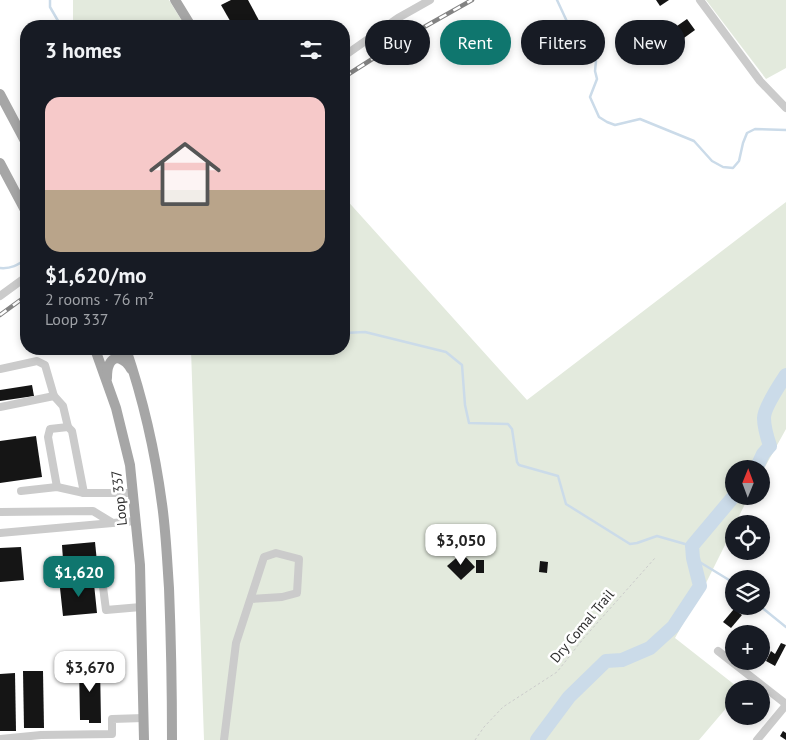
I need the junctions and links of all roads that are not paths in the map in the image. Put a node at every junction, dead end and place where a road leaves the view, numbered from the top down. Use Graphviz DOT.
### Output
graph roads {
  1 [pos="175,0"];
  2 [pos="430,0"];
  3 [pos="700,0"];
  4 [pos="187,20"];
  5 [pos="350,52"];
  6 [pos="0,94"];
  7 [pos="786,108"];
  8 [pos="20,132"];
  9 [pos="0,164"];
  10 [pos="20,201"];
  11 [pos="20,281"];
  12 [pos="0,296"];
  13 [pos="97,355"];
  14 [pos="128,355"];
  15 [pos="0,369"];
  16 [pos="136,379"];
  17 [pos="108,382"];
  18 [pos="54,396"];
  19 [pos="0,407"];
  20 [pos="68,427"];
  21 [pos="57,487"];
  22 [pos="21,491"];
  23 [pos="84,493"];
  24 [pos="132,493"];
  25 [pos="0,512"];
  26 [pos="135,521"];
  27 [pos="111,522"];
  28 [pos="0,533"];
  29 [pos="103,587"];
  30 [pos="251,598"];
  31 [pos="141,606"];
  32 [pos="718,651"];
  33 [pos="786,704"];
  34 [pos="144,718"];
  35 [pos="0,739"];
  36 [pos="144,740"];
  37 [pos="172,740"];
  38 [pos="224,740"];
  39 [pos="757,740"];
  1 -- 4 [label="main road"];
  2 -- 5 [label="street"];
  3 -- 7 [label="street"];
  6 -- 8 [label="main road"];
  9 -- 10 [label="main road"];
  11 -- 12 [label="street"];
  13 -- 17 [label="main road, Loop 337"];
  14 -- 16 [label="main road"];
  15 -- 18 [label="street"];
  16 -- 17 [label="main road"];
  16 -- 37 [label="main road"];
  17 -- 24 [label="main road, Loop 337"];
  18 -- 19 [label="street"];
  18 -- 20 [label="street"];
  20 -- 21 [label="street"];
  20 -- 23 [label="street"];
  21 -- 22 [label="street"];
  21 -- 23 [label="street"];
  23 -- 24 [label="street"];
  24 -- 26 [label="main road, Loop 337"];
  25 -- 27 [label="street"];
  26 -- 27 [label="street"];
  26 -- 31 [label="main road, Loop 337"];
  27 -- 28 [label="street"];
  29 -- 31 [label="street"];
  30 -- 30 [label="street"];
  30 -- 38 [label="street"];
  31 -- 34 [label="main road, Loop 337"];
  32 -- 33 [label="street"];
  33 -- 39 [label="street"];
  34 -- 35 [label="street"];
  34 -- 36 [label="main road, Loop 337"];
}
